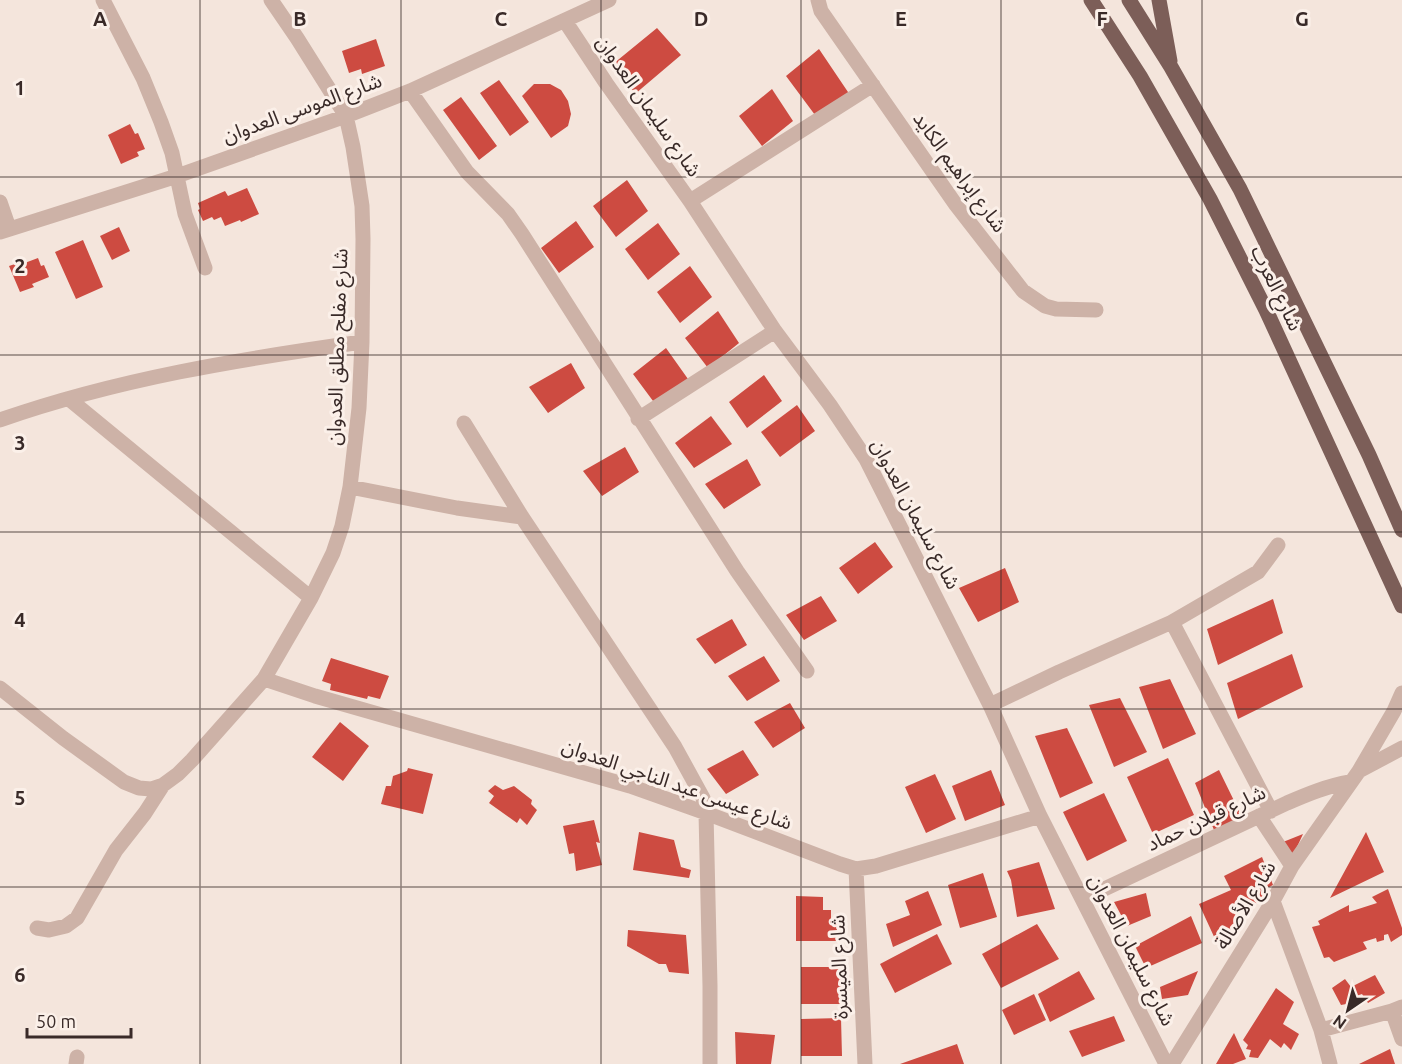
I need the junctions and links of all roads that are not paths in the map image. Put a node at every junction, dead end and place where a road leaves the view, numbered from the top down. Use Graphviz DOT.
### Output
graph roads {
  1 [pos="103,0"];
  2 [pos="272,0"];
  3 [pos="609,0"];
  4 [pos="807,0"];
  5 [pos="1080,0"];
  6 [pos="1129,0"];
  7 [pos="1159,0"];
  8 [pos="820,5"];
  9 [pos="1094,6"];
  10 [pos="565,21"];
  11 [pos="1171,67"];
  12 [pos="873,85"];
  13 [pos="410,91"];
  14 [pos="346,116"];
  15 [pos="177,176"];
  16 [pos="690,201"];
  17 [pos="0,202"];
  18 [pos="4,230"];
  19 [pos="205,268"];
  20 [pos="1096,310"];
  21 [pos="775,331"];
  22 [pos="362,342"];
  23 [pos="69,399"];
  24 [pos="638,418"];
  25 [pos="0,420"];
  26 [pos="464,423"];
  27 [pos="350,487"];
  28 [pos="522,517"];
  29 [pos="1402,528"];
  30 [pos="1278,545"];
  31 [pos="311,598"];
  32 [pos="1402,606"];
  33 [pos="1172,622"];
  34 [pos="807,671"];
  35 [pos="264,679"];
  36 [pos="0,688"];
  37 [pos="1402,693"];
  38 [pos="990,705"];
  39 [pos="1402,748"];
  40 [pos="1354,777"];
  41 [pos="163,785"];
  42 [pos="706,813"];
  43 [pos="1265,814"];
  44 [pos="1040,816"];
  45 [pos="1292,866"];
  46 [pos="856,868"];
  47 [pos="1083,899"];
  48 [pos="1273,901"];
  49 [pos="37,928"];
  50 [pos="1397,1009"];
  51 [pos="1321,1030"];
  52 [pos="1402,1039"];
  53 [pos="710,1064"];
  54 [pos="865,1064"];
  55 [pos="1166,1064"];
  56 [pos="1172,1064"];
  57 [pos="1330,1064"];
  1 -- 15 [label="street"];
  2 -- 14 [label="street, شارع مفلح مطلق العدوان"];
  3 -- 10 [label="street, شارع الموسى العدوان"];
  4 -- 8 [label="street, شارع إبراهيم الكايد"];
  5 -- 9 [label="main road"];
  6 -- 11 [label="main road, شارع العرب"];
  7 -- 11 [label="main road"];
  8 -- 12 [label="street, شارع إبراهيم الكايد"];
  9 -- 32 [label="main road, شارع العرب"];
  10 -- 13 [label="street, شارع الموسى العدوان"];
  10 -- 16 [label="street, شارع سليمان العدوان"];
  11 -- 29 [label="main road, شارع العرب"];
  12 -- 16 [label="street"];
  12 -- 20 [label="street, شارع إبراهيم الكايد"];
  13 -- 14 [label="street, شارع الموسى العدوان"];
  13 -- 24 [label="street"];
  14 -- 15 [label="street, شارع الموسى العدوان"];
  14 -- 22 [label="street, شارع مفلح مطلق العدوان"];
  15 -- 18 [label="street, شارع الموسى العدوان"];
  15 -- 19 [label="street"];
  16 -- 21 [label="street, شارع سليمان العدوان"];
  17 -- 18 [label="street"];
  21 -- 24 [label="street"];
  21 -- 38 [label="street, شارع سليمان العدوان"];
  22 -- 23 [label="street"];
  22 -- 27 [label="street, شارع مفلح مطلق العدوان"];
  23 -- 25 [label="street"];
  23 -- 31 [label="street"];
  24 -- 34 [label="street"];
  26 -- 28 [label="street"];
  27 -- 28 [label="street"];
  27 -- 31 [label="street, شارع مفلح مطلق العدوان"];
  28 -- 42 [label="street"];
  30 -- 33 [label="street"];
  31 -- 35 [label="street, شارع مفلح مطلق العدوان"];
  33 -- 38 [label="street"];
  33 -- 43 [label="street"];
  35 -- 41 [label="street, شارع مفلح مطلق العدوان"];
  35 -- 42 [label="street, شارع عيسى عبد الناجي العدوان"];
  36 -- 41 [label="street"];
  37 -- 40 [label="street, شارع الأصالة"];
  38 -- 44 [label="street, شارع سليمان العدوان"];
  39 -- 40 [label="street, شارع الأصالة"];
  40 -- 43 [label="street, شارع قبلان حماد"];
  40 -- 45 [label="street, شارع الأصالة"];
  41 -- 49 [label="street, شارع مفلح مطلق العدوان"];
  42 -- 46 [label="street, شارع عيسى عبد الناجي العدوان"];
  42 -- 53 [label="street"];
  43 -- 45 [label="street"];
  43 -- 47 [label="street, شارع قبلان حماد"];
  44 -- 46 [label="street, شارع عيسى عبد الناجي العدوان"];
  44 -- 47 [label="street, شارع سليمان العدوان"];
  45 -- 48 [label="street, شارع الأصالة"];
  46 -- 54 [label="street, شارع الميسرة"];
  47 -- 55 [label="street, شارع سليمان العدوان"];
  48 -- 51 [label="street"];
  48 -- 56 [label="street, شارع الأصالة"];
  50 -- 51 [label="street"];
  50 -- 52 [label="street"];
  51 -- 57 [label="street"];
}
